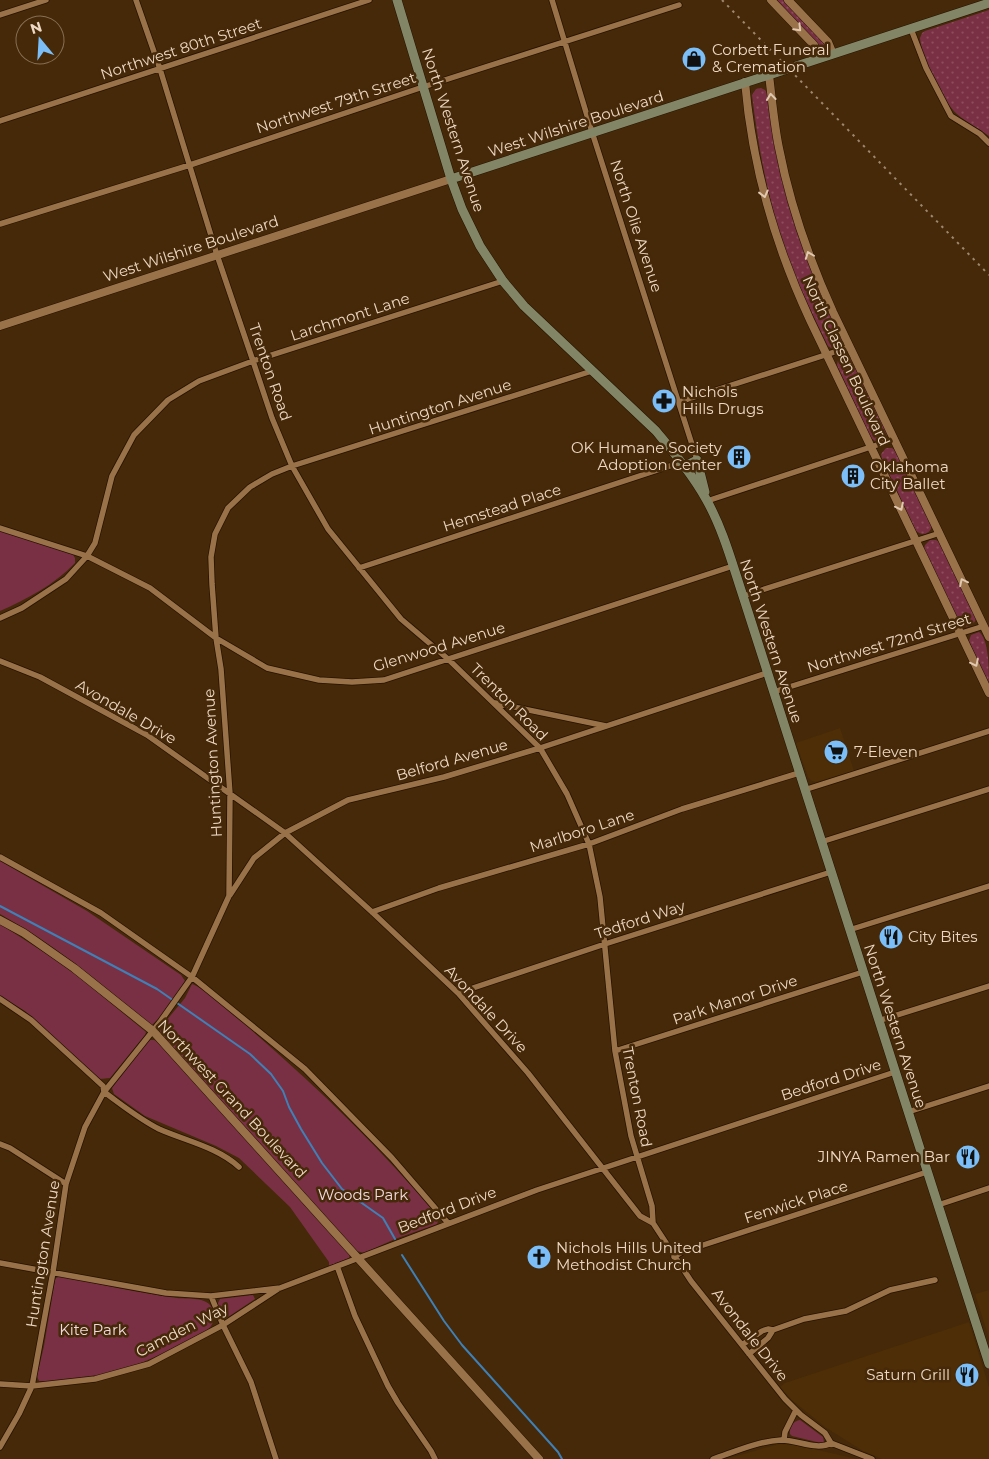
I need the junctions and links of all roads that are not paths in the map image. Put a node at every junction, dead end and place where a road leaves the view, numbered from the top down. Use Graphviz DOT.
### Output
graph roads {
  1 [pos="46,0"];
  2 [pos="136,0"];
  3 [pos="369,0"];
  4 [pos="397,0"];
  5 [pos="552,0"];
  6 [pos="771,0"];
  7 [pos="788,0"];
  8 [pos="989,3"];
  9 [pos="680,6"];
  10 [pos="0,15"];
  11 [pos="911,28"];
  12 [pos="565,42"];
  13 [pos="833,54"];
  14 [pos="819,58"];
  15 [pos="160,69"];
  16 [pos="769,75"];
  17 [pos="745,82"];
  18 [pos="423,87"];
  19 [pos="0,121"];
  20 [pos="592,132"];
  21 [pos="989,143"];
  22 [pos="190,165"];
  23 [pos="451,179"];
  24 [pos="0,224"];
  25 [pos="218,255"];
  26 [pos="503,281"];
  27 [pos="0,326"];
  28 [pos="850,347"];
  29 [pos="827,355"];
  30 [pos="253,362"];
  31 [pos="592,371"];
  32 [pos="679,402"];
  33 [pos="895,439"];
  34 [pos="871,447"];
  35 [pos="697,460"];
  36 [pos="683,464"];
  37 [pos="292,466"];
  38 [pos="707,500"];
  39 [pos="0,528"];
  40 [pos="940,533"];
  41 [pos="916,541"];
  42 [pos="87,556"];
  43 [pos="733,566"];
  44 [pos="359,568"];
  45 [pos="742,596"];
  46 [pos="0,618"];
  47 [pos="984,626"];
  48 [pos="961,634"];
  49 [pos="989,637"];
  50 [pos="216,638"];
  51 [pos="448,659"];
  52 [pos="0,661"];
  53 [pos="767,673"];
  54 [pos="773,692"];
  55 [pos="989,693"];
  56 [pos="493,702"];
  57 [pos="607,726"];
  58 [pos="989,731"];
  59 [pos="540,748"];
  60 [pos="799,772"];
  61 [pos="989,789"];
  62 [pos="804,790"];
  63 [pos="230,794"];
  64 [pos="285,833"];
  65 [pos="821,842"];
  66 [pos="589,844"];
  67 [pos="0,857"];
  68 [pos="831,872"];
  69 [pos="989,886"];
  70 [pos="229,896"];
  71 [pos="372,912"];
  72 [pos="0,920"];
  73 [pos="849,930"];
  74 [pos="605,944"];
  75 [pos="863,972"];
  76 [pos="192,977"];
  77 [pos="989,986"];
  78 [pos="458,994"];
  79 [pos="0,999"];
  80 [pos="878,1021"];
  81 [pos="153,1031"];
  82 [pos="615,1051"];
  83 [pos="895,1072"];
  84 [pos="989,1086"];
  85 [pos="104,1092"];
  86 [pos="908,1112"];
  87 [pos="0,1144"];
  88 [pos="636,1156"];
  89 [pos="240,1167"];
  90 [pos="602,1168"];
  91 [pos="927,1172"];
  92 [pos="66,1184"];
  93 [pos="989,1188"];
  94 [pos="938,1205"];
  95 [pos="448,1223"];
  96 [pos="653,1223"];
  97 [pos="674,1257"];
  98 [pos="359,1258"];
  99 [pos="0,1263"];
  100 [pos="337,1266"];
  101 [pos="53,1272"];
  102 [pos="935,1280"];
  103 [pos="280,1288"];
  104 [pos="211,1296"];
  105 [pos="223,1325"];
  106 [pos="773,1330"];
  107 [pos="742,1345"];
  108 [pos="749,1354"];
  109 [pos="988,1360"];
  110 [pos="0,1384"];
  111 [pos="32,1386"];
  112 [pos="796,1410"];
  113 [pos="784,1440"];
  114 [pos="832,1443"];
  115 [pos="0,1447"];
  116 [pos="276,1459"];
  117 [pos="434,1459"];
  118 [pos="539,1459"];
  119 [pos="713,1459"];
  120 [pos="872,1459"];
  1 -- 10 [label="street"];
  2 -- 15 [label="street, Trenton Road"];
  3 -- 15 [label="street, Northwest 80th Street"];
  4 -- 18 [label="main road, North Western Avenue"];
  5 -- 12 [label="street, North Olie Avenue"];
  6 -- 14 [label="street, one-way"];
  7 -- 13 [label="street"];
  8 -- 11 [label="main road, West Wilshire Boulevard"];
  9 -- 12 [label="street, Northwest 79th Street"];
  11 -- 13 [label="main road, West Wilshire Boulevard"];
  11 -- 21 [label="street"];
  12 -- 18 [label="street, Northwest 79th Street"];
  12 -- 20 [label="street, North Olie Avenue"];
  13 -- 14 [label="main road, West Wilshire Boulevard"];
  14 -- 16 [label="main road, West Wilshire Boulevard"];
  15 -- 19 [label="street, Northwest 80th Street"];
  15 -- 22 [label="street, Trenton Road"];
  16 -- 17 [label="main road, West Wilshire Boulevard"];
  28 -- 16 [label="street, North Classen Boulevard, one-way"];
  17 -- 20 [label="main road, West Wilshire Boulevard"];
  17 -- 29 [label="street, North Classen Boulevard, one-way"];
  18 -- 22 [label="street, Northwest 79th Street"];
  18 -- 23 [label="main road, North Western Avenue"];
  20 -- 23 [label="main road, West Wilshire Boulevard"];
  20 -- 32 [label="street, North Olie Avenue"];
  22 -- 24 [label="street, Northwest 79th Street"];
  22 -- 25 [label="street, Trenton Road"];
  23 -- 25 [label="street, West Wilshire Boulevard"];
  23 -- 26 [label="main road, North Western Avenue"];
  25 -- 27 [label="street, West Wilshire Boulevard"];
  25 -- 30 [label="street, Trenton Road"];
  26 -- 30 [label="street, Larchmont Lane"];
  26 -- 31 [label="main road, North Western Avenue"];
  28 -- 29 [label="street"];
  28 -- 33 [label="street, North Classen Boulevard"];
  29 -- 32 [label="street"];
  29 -- 34 [label="street, North Classen Boulevard"];
  30 -- 37 [label="street, Trenton Road"];
  30 -- 42 [label="street, Larchmont Lane"];
  31 -- 36 [label="main road, North Western Avenue"];
  31 -- 37 [label="street, Huntington Avenue"];
  32 -- 35 [label="street, North Olie Avenue"];
  33 -- 34 [label="street"];
  33 -- 40 [label="street, North Classen Boulevard"];
  34 -- 38 [label="street"];
  34 -- 41 [label="street, North Classen Boulevard, one-way"];
  35 -- 36 [label="main road"];
  35 -- 38 [label="main road"];
  36 -- 38 [label="main road, North Western Avenue"];
  36 -- 44 [label="street, Hemstead Place"];
  37 -- 44 [label="street, Trenton Road"];
  37 -- 50 [label="street, Huntington Avenue"];
  38 -- 43 [label="main road, North Western Avenue"];
  39 -- 42 [label="street, Glenwood Avenue"];
  40 -- 41 [label="street"];
  47 -- 40 [label="street, North Classen Boulevard, one-way"];
  41 -- 45 [label="street"];
  41 -- 48 [label="street, North Classen Boulevard"];
  42 -- 46 [label="street, Larchmont Lane"];
  42 -- 50 [label="street, Glenwood Avenue"];
  43 -- 45 [label="main road, North Western Avenue"];
  43 -- 51 [label="street, Glenwood Avenue"];
  44 -- 51 [label="street, Trenton Road"];
  45 -- 53 [label="main road, North Western Avenue"];
  47 -- 48 [label="street, Northwest 72nd Street"];
  47 -- 49 [label="street, North Classen Boulevard"];
  48 -- 54 [label="street, Northwest 72nd Street"];
  48 -- 55 [label="street, North Classen Boulevard, one-way"];
  50 -- 51 [label="street, Glenwood Avenue"];
  50 -- 63 [label="street, Huntington Avenue"];
  51 -- 56 [label="street, Trenton Road"];
  52 -- 63 [label="street, Avondale Drive"];
  53 -- 54 [label="main road, North Western Avenue"];
  53 -- 57 [label="street, Belford Avenue"];
  54 -- 60 [label="main road, North Western Avenue"];
  56 -- 57 [label="street"];
  56 -- 59 [label="street, Trenton Road"];
  57 -- 59 [label="street, Belford Avenue"];
  58 -- 62 [label="street"];
  59 -- 64 [label="street, Belford Avenue"];
  59 -- 66 [label="street, Trenton Road"];
  60 -- 62 [label="main road, North Western Avenue"];
  60 -- 66 [label="street, Marlboro Lane"];
  61 -- 65 [label="street"];
  62 -- 65 [label="main road, North Western Avenue"];
  63 -- 64 [label="street, Avondale Drive"];
  63 -- 70 [label="street, Huntington Avenue"];
  64 -- 70 [label="street, Belford Avenue"];
  64 -- 71 [label="street, Avondale Drive"];
  65 -- 68 [label="main road, North Western Avenue"];
  66 -- 71 [label="street, Marlboro Lane"];
  66 -- 74 [label="street, Trenton Road"];
  67 -- 76 [label="street"];
  68 -- 73 [label="main road, North Western Avenue"];
  68 -- 74 [label="street, Tedford Way"];
  69 -- 73 [label="street"];
  70 -- 76 [label="street, Huntington Avenue"];
  71 -- 78 [label="street, Avondale Drive"];
  72 -- 81 [label="street, Northwest Grand Boulevard"];
  73 -- 75 [label="main road, North Western Avenue"];
  74 -- 78 [label="street, Tedford Way"];
  74 -- 82 [label="street, Trenton Road"];
  75 -- 80 [label="main road, North Western Avenue"];
  75 -- 82 [label="street, Park Manor Drive"];
  76 -- 81 [label="street, Huntington Avenue"];
  76 -- 95 [label="street"];
  77 -- 80 [label="street"];
  78 -- 90 [label="street, Avondale Drive"];
  79 -- 85 [label="street"];
  80 -- 83 [label="main road, North Western Avenue"];
  81 -- 85 [label="street, Huntington Avenue"];
  81 -- 98 [label="street, Northwest Grand Boulevard"];
  82 -- 88 [label="street, Trenton Road"];
  83 -- 86 [label="main road, North Western Avenue"];
  83 -- 88 [label="street, Bedford Drive"];
  84 -- 86 [label="street"];
  85 -- 89 [label="street"];
  85 -- 92 [label="street, Huntington Avenue"];
  86 -- 91 [label="main road, North Western Avenue"];
  87 -- 92 [label="street"];
  88 -- 90 [label="street, Bedford Drive"];
  88 -- 96 [label="street, Trenton Road"];
  90 -- 95 [label="street, Bedford Drive"];
  90 -- 96 [label="street, Avondale Drive"];
  91 -- 94 [label="main road, North Western Avenue"];
  91 -- 97 [label="street, Fenwick Place"];
  92 -- 101 [label="street, Huntington Avenue"];
  93 -- 94 [label="street"];
  94 -- 109 [label="main road, North Western Avenue"];
  95 -- 98 [label="street, Bedford Drive"];
  96 -- 97 [label="street, Avondale Drive"];
  97 -- 107 [label="street, Avondale Drive"];
  98 -- 100 [label="street, Bedford Drive"];
  98 -- 118 [label="street, Northwest Grand Boulevard"];
  99 -- 101 [label="street, Bedford Drive"];
  100 -- 103 [label="street, Bedford Drive"];
  100 -- 117 [label="street"];
  101 -- 104 [label="street, Bedford Drive"];
  101 -- 111 [label="street, Huntington Avenue"];
  102 -- 106 [label="street"];
  103 -- 104 [label="street, Bedford Drive"];
  103 -- 105 [label="street, Camden Way"];
  104 -- 105 [label="street"];
  105 -- 111 [label="street, Camden Way"];
  105 -- 116 [label="street"];
  106 -- 107 [label="street"];
  106 -- 108 [label="street"];
  107 -- 108 [label="street, Avondale Drive"];
  108 -- 112 [label="street, Avondale Drive"];
  110 -- 111 [label="street, Camden Way"];
  111 -- 115 [label="street, Huntington Avenue"];
  112 -- 113 [label="street"];
  112 -- 114 [label="street, Avondale Drive"];
  113 -- 114 [label="street"];
  113 -- 119 [label="street"];
  114 -- 120 [label="street, Avondale Drive"];
}
